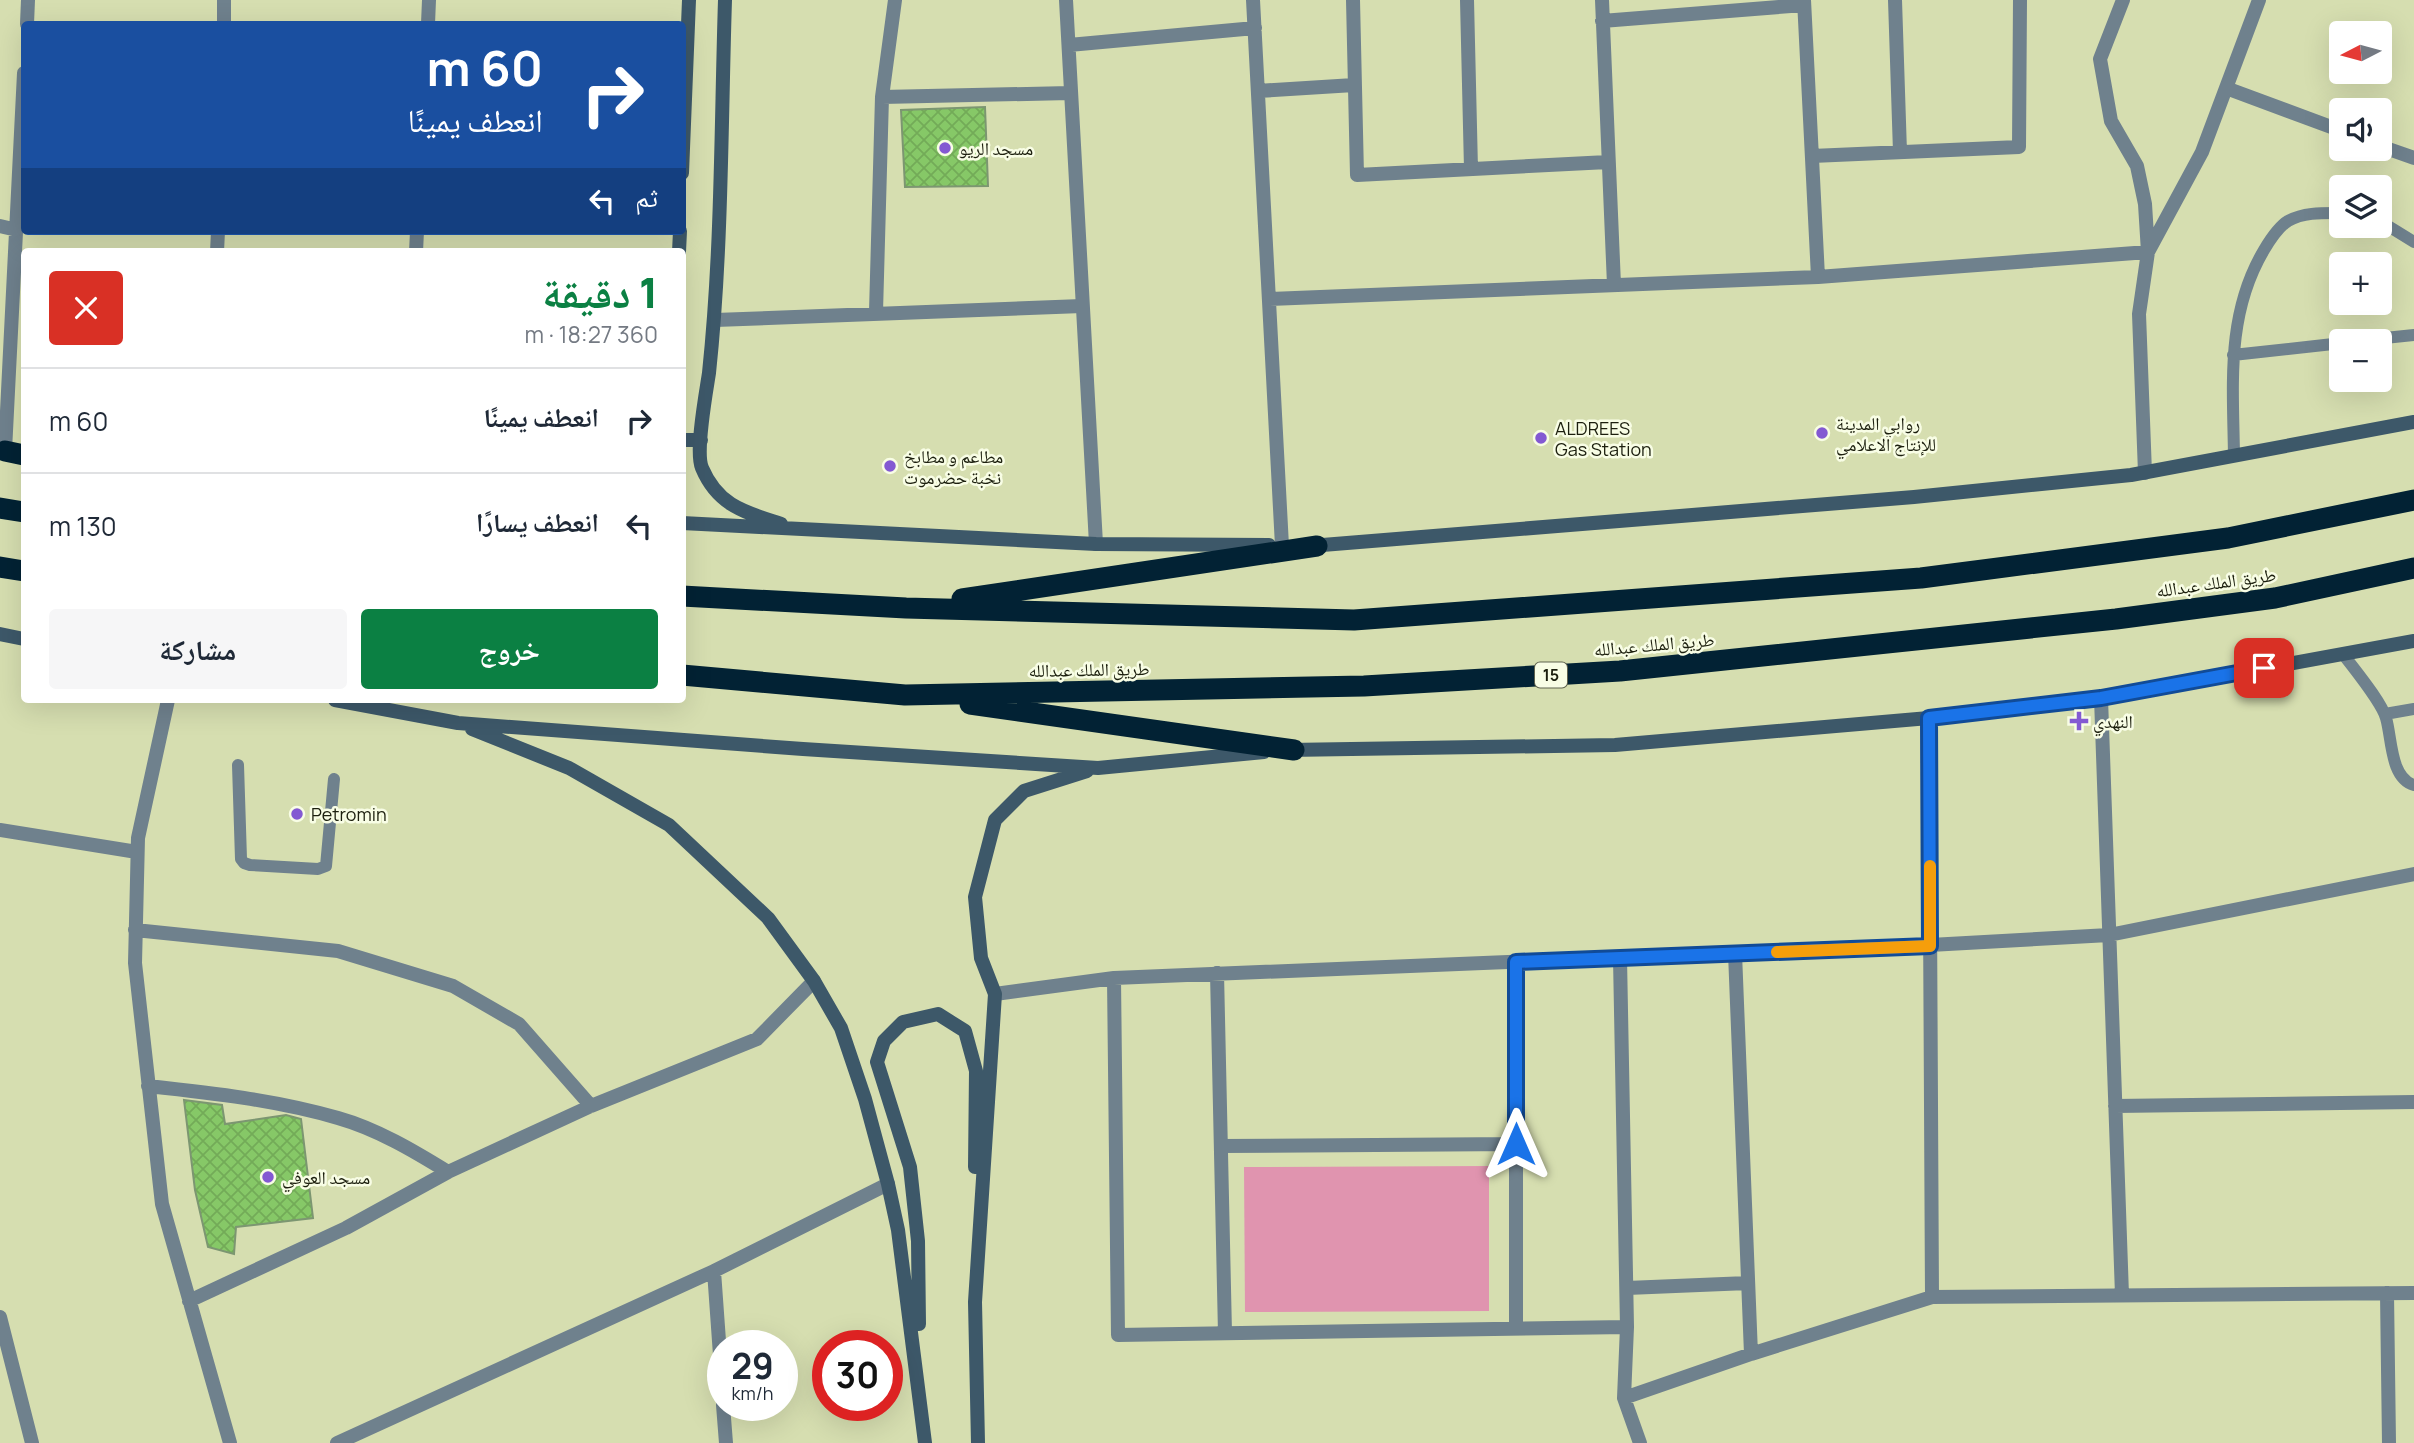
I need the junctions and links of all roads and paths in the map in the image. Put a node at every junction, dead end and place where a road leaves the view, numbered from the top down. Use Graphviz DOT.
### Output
graph roads {
  1 [pos="28,0"];
  2 [pos="224,0"];
  3 [pos="429,0"];
  4 [pos="689,0"];
  5 [pos="725,0"];
  6 [pos="895,0"];
  7 [pos="1066,0"];
  8 [pos="1253,0"];
  9 [pos="1353,0"];
  10 [pos="1467,0"];
  11 [pos="1602,0"];
  12 [pos="1895,0"];
  13 [pos="2020,0"];
  14 [pos="2123,0"];
  15 [pos="2259,0"];
  16 [pos="1804,2"];
  17 [pos="27,21"];
  18 [pos="224,21"];
  19 [pos="428,21"];
  20 [pos="1602,21"];
  21 [pos="1255,28"];
  22 [pos="1069,45"];
  23 [pos="686,50"];
  24 [pos="1354,85"];
  25 [pos="2226,88"];
  26 [pos="1258,91"];
  27 [pos="1070,93"];
  28 [pos="882,97"];
  29 [pos="2329,126"];
  30 [pos="21,132"];
  31 [pos="2392,150"];
  32 [pos="1900,152"];
  33 [pos="1812,156"];
  34 [pos="2414,158"];
  35 [pos="1608,162"];
  36 [pos="1471,169"];
  37 [pos="2329,213"];
  38 [pos="0,226"];
  39 [pos="2392,228"];
  40 [pos="16,230"];
  41 [pos="2414,242"];
  42 [pos="2148,252"];
  43 [pos="1818,277"];
  44 [pos="1614,285"];
  45 [pos="1269,299"];
  46 [pos="1082,306"];
  47 [pos="876,312"];
  48 [pos="715,320"];
  49 [pos="2414,335"];
  50 [pos="2392,337"];
  51 [pos="2329,344"];
  52 [pos="2233,355"];
  53 [pos="2414,422"];
  54 [pos="686,440"];
  55 [pos="701,440"];
  56 [pos="14,452"];
  57 [pos="2234,456"];
  58 [pos="2145,473"];
  59 [pos="2414,500"];
  60 [pos="0,508"];
  61 [pos="21,512"];
  62 [pos="686,523"];
  63 [pos="795,530"];
  64 [pos="1096,544"];
  65 [pos="1282,545"];
  66 [pos="1317,546"];
  67 [pos="0,568"];
  68 [pos="2414,568"];
  69 [pos="21,571"];
  70 [pos="686,596"];
  71 [pos="906,608"];
  72 [pos="0,634"];
  73 [pos="21,638"];
  74 [pos="2414,641"];
  75 [pos="2343,654"];
  76 [pos="686,675"];
  77 [pos="905,695"];
  78 [pos="2101,698"];
  79 [pos="167,703"];
  80 [pos="351,703"];
  81 [pos="2414,709"];
  82 [pos="2385,714"];
  83 [pos="1929,718"];
  84 [pos="458,723"];
  85 [pos="1294,750"];
  86 [pos="238,765"];
  87 [pos="1098,768"];
  88 [pos="334,779"];
  89 [pos="2414,785"];
  90 [pos="0,830"];
  91 [pos="137,852"];
  92 [pos="2413,879"];
  93 [pos="135,930"];
  94 [pos="2109,935"];
  95 [pos="1930,946"];
  96 [pos="1735,953"];
  97 [pos="1620,958"];
  98 [pos="1516,962"];
  99 [pos="1217,974"];
  100 [pos="1114,978"];
  101 [pos="814,981"];
  102 [pos="995,994"];
  103 [pos="149,1086"];
  104 [pos="2414,1102"];
  105 [pos="592,1106"];
  106 [pos="2115,1106"];
  107 [pos="1516,1144"];
  108 [pos="1221,1146"];
  109 [pos="448,1172"];
  110 [pos="888,1184"];
  111 [pos="714,1271"];
  112 [pos="1748,1283"];
  113 [pos="1627,1288"];
  114 [pos="2387,1293"];
  115 [pos="2414,1293"];
  116 [pos="2122,1296"];
  117 [pos="1932,1297"];
  118 [pos="189,1301"];
  119 [pos="975,1302"];
  120 [pos="0,1317"];
  121 [pos="1627,1327"];
  122 [pos="1516,1328"];
  123 [pos="718,1330"];
  124 [pos="1225,1333"];
  125 [pos="1751,1354"];
  126 [pos="919,1394"];
  127 [pos="1624,1398"];
  128 [pos="724,1421"];
  129 [pos="32,1443"];
  130 [pos="230,1443"];
  131 [pos="337,1443"];
  132 [pos="726,1443"];
  133 [pos="925,1443"];
  134 [pos="978,1443"];
  135 [pos="1640,1443"];
  136 [pos="2389,1443"];
  1 -- 17 [label="street"];
  2 -- 18 [label="street"];
  3 -- 19 [label="street"];
  4 -- 23 [label="main road"];
  5 -- 48 [label="main road"];
  6 -- 28 [label="street"];
  7 -- 22 [label="street"];
  8 -- 21 [label="street"];
  9 -- 24 [label="street"];
  10 -- 36 [label="street"];
  11 -- 20 [label="street"];
  12 -- 32 [label="street"];
  13 -- 32 [label="street"];
  14 -- 42 [label="street"];
  15 -- 25 [label="street"];
  16 -- 20 [label="street"];
  16 -- 33 [label="street"];
  20 -- 35 [label="street"];
  21 -- 22 [label="street"];
  21 -- 26 [label="street"];
  22 -- 27 [label="street"];
  24 -- 26 [label="street"];
  24 -- 36 [label="street"];
  25 -- 29 [label="street"];
  25 -- 42 [label="street"];
  26 -- 45 [label="street"];
  27 -- 28 [label="street"];
  27 -- 46 [label="street"];
  28 -- 47 [label="street"];
  30 -- 40 [label="street"];
  31 -- 34 [label="street"];
  32 -- 33 [label="street"];
  33 -- 43 [label="street"];
  35 -- 36 [label="street"];
  35 -- 44 [label="street"];
  37 -- 52 [label="lane"];
  38 -- 40 [label="street"];
  39 -- 41 [label="lane"];
  40 -- 56 [label="street"];
  42 -- 43 [label="street"];
  42 -- 58 [label="street"];
  43 -- 44 [label="street"];
  44 -- 45 [label="street"];
  45 -- 65 [label="street"];
  46 -- 47 [label="street"];
  46 -- 64 [label="street"];
  47 -- 48 [label="street"];
  48 -- 55 [label="main road"];
  49 -- 50 [label="lane"];
  51 -- 52 [label="lane"];
  52 -- 57 [label="lane"];
  53 -- 57 [label="main road"];
  54 -- 55 [label="main road"];
  55 -- 63 [label="main road"];
  57 -- 58 [label="main road"];
  58 -- 66 [label="main road"];
  59 -- 71 [label="highway"];
  60 -- 61 [label="highway"];
  62 -- 63 [label="main road"];
  63 -- 64 [label="main road"];
  64 -- 65 [label="main road"];
  65 -- 66 [label="main road"];
  66 -- 71 [label="highway"];
  67 -- 69 [label="highway"];
  68 -- 77 [label="highway, طريق الملك عبدالله / 15"];
  70 -- 71 [label="highway"];
  72 -- 73 [label="main road"];
  74 -- 75 [label="main road"];
  75 -- 78 [label="main road"];
  75 -- 82 [label="lane"];
  76 -- 77 [label="highway, طريق الملك عبدالله / 15"];
  77 -- 85 [label="highway"];
  78 -- 83 [label="main road"];
  78 -- 94 [label="street"];
  79 -- 91 [label="street"];
  80 -- 84 [label="main road"];
  81 -- 82 [label="lane"];
  82 -- 89 [label="lane"];
  83 -- 85 [label="main road"];
  83 -- 95 [label="street"];
  84 -- 87 [label="main road"];
  84 -- 101 [label="main road"];
  85 -- 87 [label="main road"];
  86 -- 88 [label="lane"];
  87 -- 102 [label="main road"];
  90 -- 91 [label="street"];
  91 -- 93 [label="street"];
  92 -- 94 [label="street"];
  93 -- 103 [label="street"];
  93 -- 105 [label="street"];
  94 -- 95 [label="street"];
  94 -- 106 [label="street"];
  95 -- 96 [label="street"];
  95 -- 117 [label="street"];
  96 -- 97 [label="street"];
  96 -- 112 [label="street"];
  97 -- 98 [label="street"];
  97 -- 113 [label="street"];
  98 -- 99 [label="street"];
  98 -- 107 [label="street"];
  99 -- 100 [label="street"];
  99 -- 108 [label="street"];
  100 -- 102 [label="street"];
  100 -- 124 [label="street"];
  101 -- 105 [label="street"];
  101 -- 110 [label="main road"];
  102 -- 119 [label="main road"];
  103 -- 109 [label="street"];
  103 -- 118 [label="street"];
  104 -- 106 [label="street"];
  105 -- 109 [label="street"];
  106 -- 116 [label="street"];
  107 -- 108 [label="street"];
  107 -- 122 [label="street"];
  108 -- 124 [label="street"];
  109 -- 118 [label="street"];
  110 -- 111 [label="street"];
  110 -- 126 [label="main road"];
  111 -- 123 [label="street"];
  111 -- 131 [label="street"];
  112 -- 113 [label="street"];
  112 -- 125 [label="street"];
  113 -- 121 [label="street"];
  114 -- 115 [label="street"];
  114 -- 116 [label="street"];
  114 -- 136 [label="street"];
  116 -- 117 [label="street"];
  117 -- 125 [label="street"];
  118 -- 130 [label="street"];
  119 -- 126 [label="main road"];
  119 -- 134 [label="main road"];
  120 -- 129 [label="street"];
  121 -- 122 [label="street"];
  121 -- 127 [label="street"];
  122 -- 124 [label="street"];
  125 -- 127 [label="street"];
  126 -- 133 [label="main road"];
  127 -- 135 [label="street"];
  128 -- 132 [label="street"];
}
